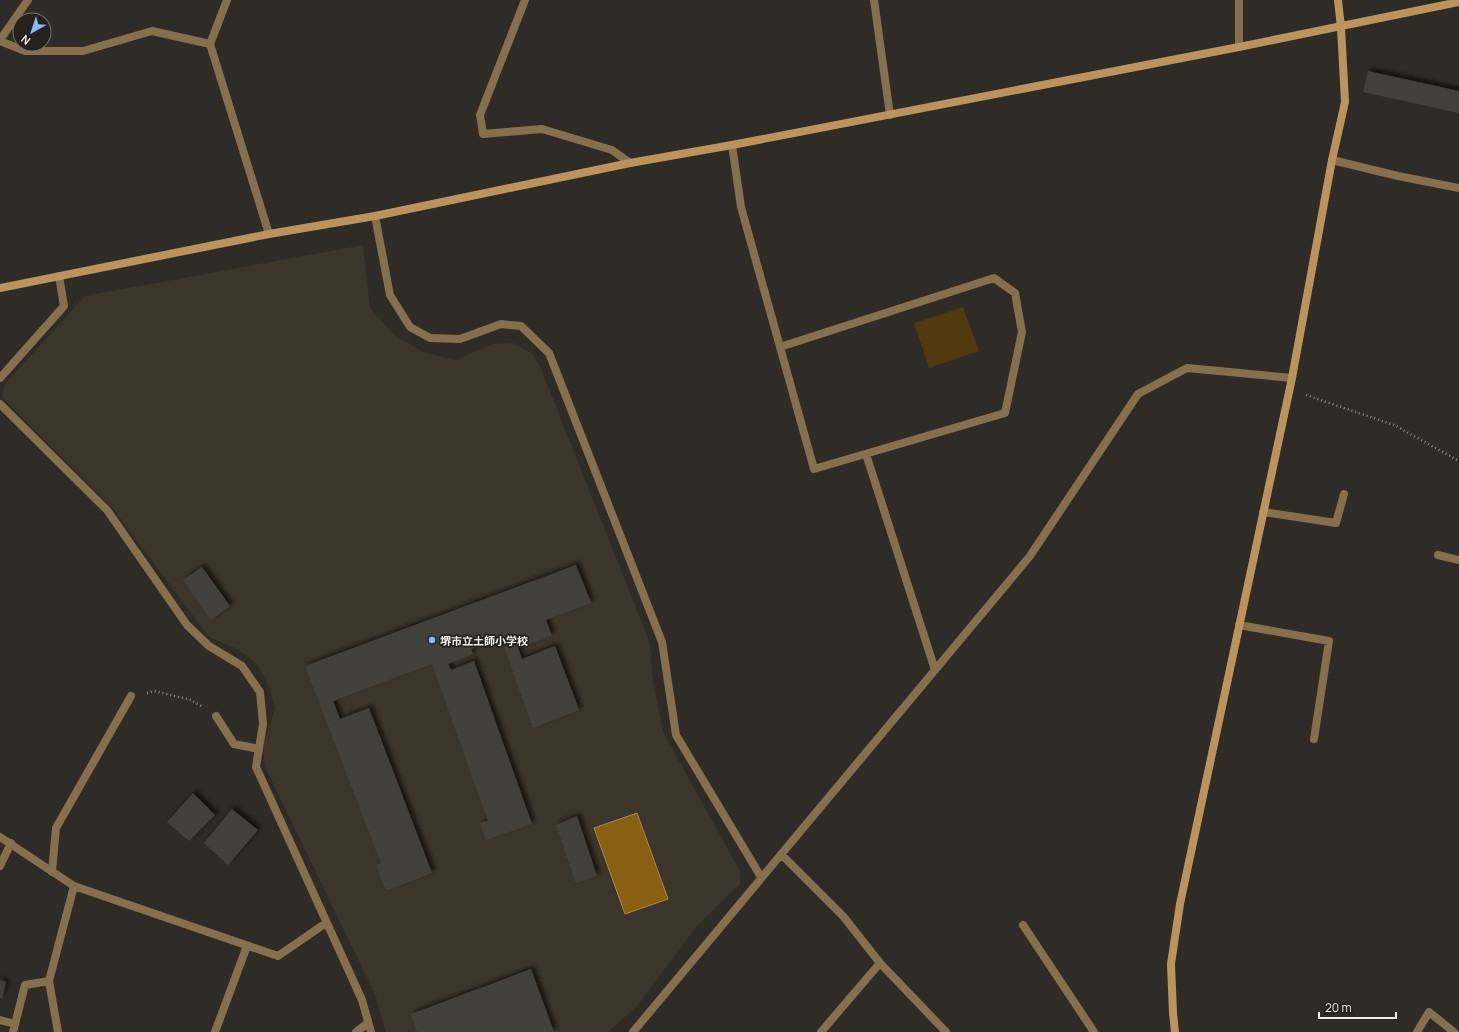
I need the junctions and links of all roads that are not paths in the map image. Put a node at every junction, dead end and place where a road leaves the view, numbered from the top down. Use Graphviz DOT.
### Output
graph roads {
  1 [pos="28,0"];
  2 [pos="227,0"];
  3 [pos="525,0"];
  4 [pos="874,0"];
  5 [pos="1239,0"];
  6 [pos="1338,0"];
  7 [pos="1459,2"];
  8 [pos="1341,27"];
  9 [pos="0,40"];
  10 [pos="210,44"];
  11 [pos="1239,47"];
  12 [pos="890,114"];
  13 [pos="732,145"];
  14 [pos="1332,160"];
  15 [pos="630,163"];
  16 [pos="1459,188"];
  17 [pos="376,216"];
  18 [pos="269,234"];
  19 [pos="59,276"];
  20 [pos="0,288"];
  21 [pos="780,348"];
  22 [pos="0,378"];
  23 [pos="1292,378"];
  24 [pos="0,404"];
  25 [pos="866,454"];
  26 [pos="1344,494"];
  27 [pos="1263,512"];
  28 [pos="1438,555"];
  29 [pos="1459,560"];
  30 [pos="1239,625"];
  31 [pos="935,670"];
  32 [pos="131,696"];
  33 [pos="216,716"];
  34 [pos="1314,739"];
  35 [pos="259,749"];
  36 [pos="0,837"];
  37 [pos="11,843"];
  38 [pos="780,854"];
  39 [pos="0,866"];
  40 [pos="52,872"];
  41 [pos="761,877"];
  42 [pos="74,886"];
  43 [pos="326,924"];
  44 [pos="1023,925"];
  45 [pos="247,946"];
  46 [pos="880,963"];
  47 [pos="49,981"];
  48 [pos="0,1020"];
  49 [pos="368,1024"];
  50 [pos="14,1028"];
  51 [pos="58,1032"];
  52 [pos="215,1032"];
  53 [pos="356,1032"];
  54 [pos="371,1032"];
  55 [pos="633,1032"];
  56 [pos="821,1032"];
  57 [pos="946,1032"];
  58 [pos="1094,1032"];
  59 [pos="1175,1032"];
  60 [pos="1418,1032"];
  61 [pos="1454,1032"];
  1 -- 9 [label="street"];
  2 -- 10 [label="street"];
  3 -- 15 [label="street"];
  4 -- 12 [label="street"];
  5 -- 11 [label="street"];
  6 -- 8 [label="street"];
  7 -- 8 [label="street"];
  8 -- 11 [label="street"];
  8 -- 14 [label="street"];
  9 -- 10 [label="street"];
  10 -- 18 [label="street"];
  11 -- 12 [label="street"];
  12 -- 13 [label="street"];
  13 -- 15 [label="street"];
  13 -- 21 [label="street"];
  14 -- 16 [label="street"];
  14 -- 23 [label="street"];
  15 -- 17 [label="street"];
  17 -- 18 [label="street"];
  17 -- 41 [label="street"];
  18 -- 19 [label="street"];
  19 -- 20 [label="street"];
  19 -- 22 [label="street"];
  21 -- 25 [label="street"];
  21 -- 25 [label="street"];
  23 -- 27 [label="street"];
  23 -- 31 [label="street"];
  24 -- 35 [label="street"];
  25 -- 31 [label="street"];
  26 -- 27 [label="street"];
  27 -- 30 [label="street"];
  28 -- 29 [label="street"];
  30 -- 34 [label="street"];
  30 -- 59 [label="street"];
  31 -- 38 [label="street"];
  32 -- 40 [label="street"];
  33 -- 35 [label="street"];
  35 -- 43 [label="street"];
  36 -- 37 [label="street"];
  37 -- 39 [label="street"];
  37 -- 40 [label="street"];
  38 -- 41 [label="street"];
  38 -- 46 [label="street"];
  40 -- 42 [label="street"];
  41 -- 55 [label="street"];
  42 -- 45 [label="street"];
  42 -- 47 [label="street"];
  43 -- 45 [label="street"];
  43 -- 49 [label="street"];
  44 -- 58 [label="street"];
  45 -- 52 [label="street"];
  46 -- 56 [label="street"];
  46 -- 57 [label="street"];
  47 -- 50 [label="street"];
  47 -- 51 [label="street"];
  48 -- 50 [label="street"];
  49 -- 53 [label="street"];
  49 -- 54 [label="street"];
  60 -- 61 [label="street"];
}
